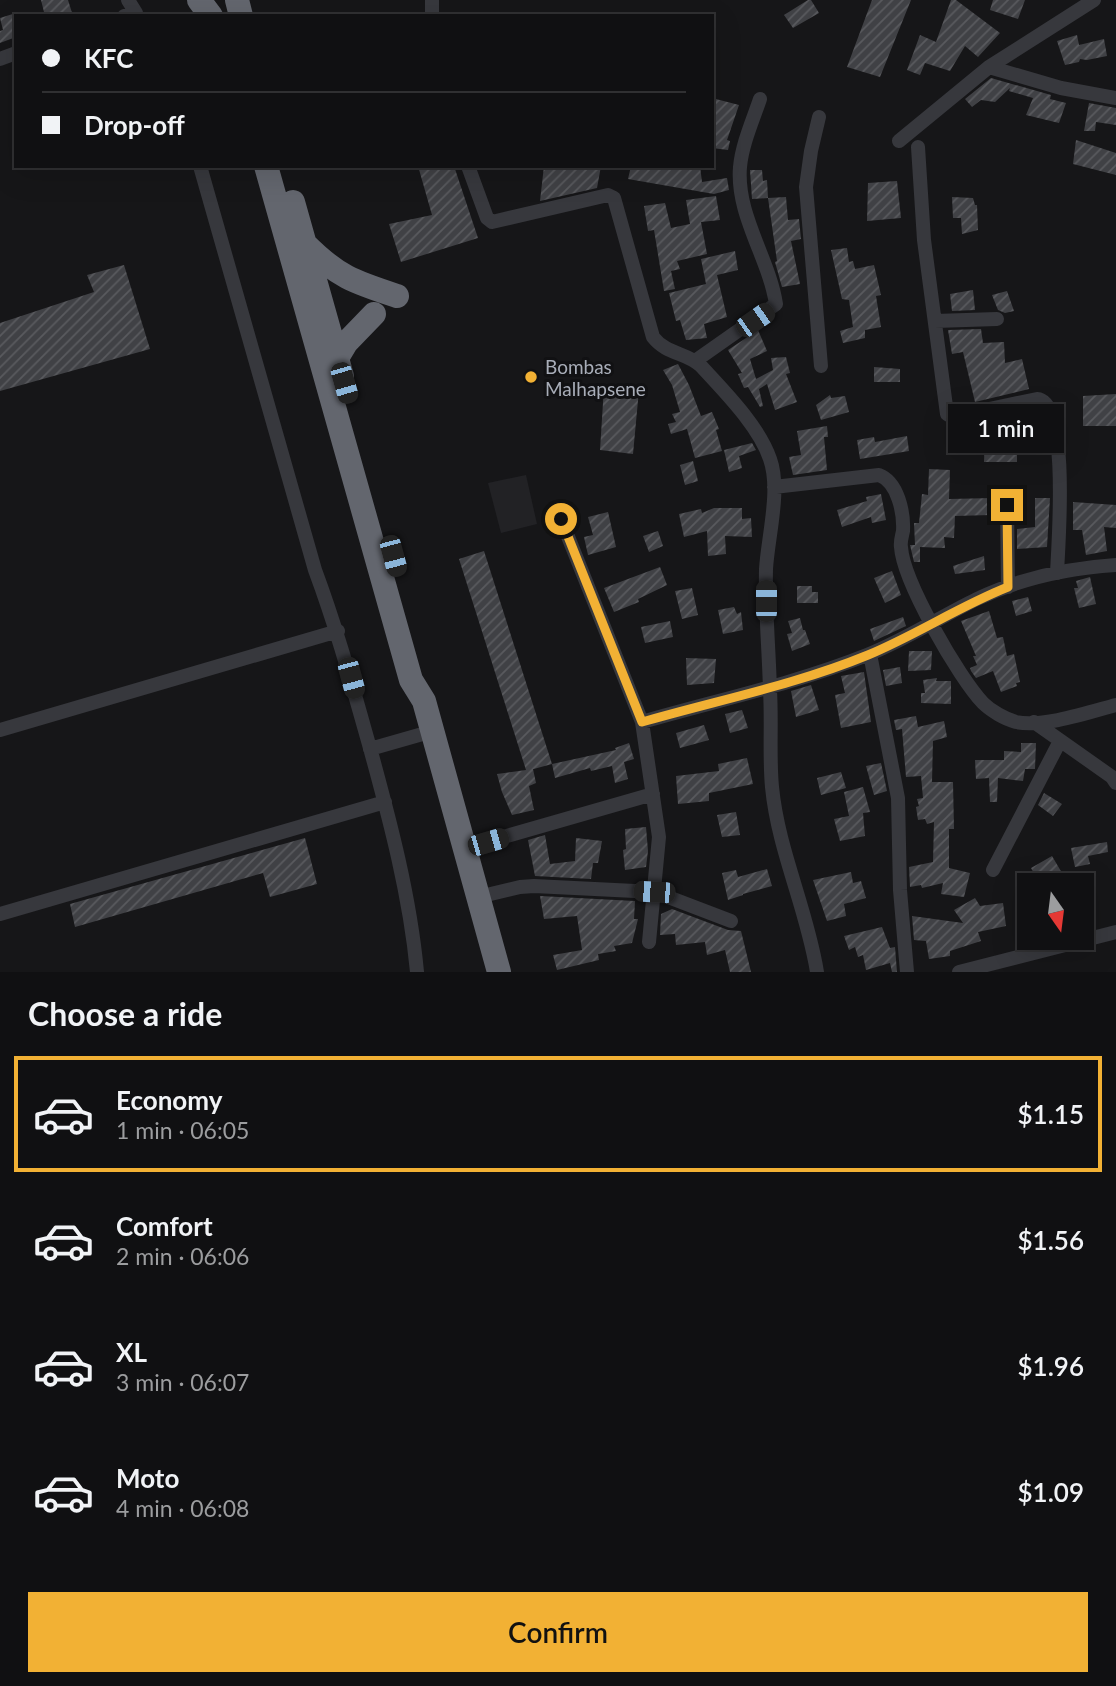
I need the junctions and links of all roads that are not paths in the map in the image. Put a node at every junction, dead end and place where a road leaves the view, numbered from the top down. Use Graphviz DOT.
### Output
graph roads {
  1 [pos="1094,0"];
  2 [pos="989,67"];
  3 [pos="1116,98"];
  4 [pos="760,99"];
  5 [pos="819,117"];
  6 [pos="899,141"];
  7 [pos="918,147"];
  8 [pos="201,168"];
  9 [pos="267,168"];
  10 [pos="284,168"];
  11 [pos="469,168"];
  12 [pos="305,244"];
  13 [pos="397,296"];
  14 [pos="374,314"];
  15 [pos="997,319"];
  16 [pos="934,321"];
  17 [pos="337,358"];
  18 [pos="695,361"];
  19 [pos="821,366"];
  20 [pos="774,487"];
  21 [pos="1007,505"];
  22 [pos="561,519"];
  23 [pos="1116,565"];
  24 [pos="1057,573"];
  25 [pos="1008,587"];
  26 [pos="932,623"];
  27 [pos="338,631"];
  28 [pos="870,654"];
  29 [pos="770,688"];
  30 [pos="424,701"];
  31 [pos="1116,705"];
  32 [pos="642,722"];
  33 [pos="1034,722"];
  34 [pos="0,730"];
  35 [pos="433,731"];
  36 [pos="1060,741"];
  37 [pos="370,749"];
  38 [pos="1116,783"];
  39 [pos="653,794"];
  40 [pos="385,802"];
  41 [pos="465,848"];
  42 [pos="993,870"];
  43 [pos="654,892"];
  44 [pos="478,897"];
  45 [pos="0,914"];
  46 [pos="731,921"];
  47 [pos="1116,932"];
  48 [pos="649,942"];
  49 [pos="417,972"];
  50 [pos="499,972"];
  51 [pos="817,972"];
  52 [pos="907,972"];
  53 [pos="959,972"];
  1 -- 2 [label="street"];
  2 -- 3 [label="street"];
  2 -- 6 [label="street"];
  4 -- 18 [label="street"];
  5 -- 19 [label="street"];
  7 -- 16 [label="street"];
  8 -- 27 [label="street"];
  9 -- 30 [label="highway"];
  10 -- 12 [label="highway"];
  11 -- 18 [label="street"];
  12 -- 13 [label="highway"];
  12 -- 17 [label="highway"];
  14 -- 17 [label="highway"];
  15 -- 16 [label="street"];
  16 -- 24 [label="street"];
  17 -- 30 [label="highway"];
  18 -- 20 [label="street"];
  20 -- 26 [label="street"];
  20 -- 29 [label="street"];
  21 -- 25 [label="street"];
  22 -- 32 [label="street"];
  23 -- 24 [label="street"];
  24 -- 25 [label="street"];
  25 -- 26 [label="street"];
  26 -- 28 [label="street"];
  26 -- 33 [label="street"];
  27 -- 34 [label="street"];
  27 -- 37 [label="street"];
  28 -- 29 [label="street"];
  28 -- 52 [label="street"];
  29 -- 32 [label="street"];
  29 -- 51 [label="street"];
  30 -- 35 [label="highway"];
  31 -- 33 [label="street"];
  32 -- 39 [label="street"];
  33 -- 36 [label="street"];
  35 -- 37 [label="street"];
  35 -- 41 [label="highway"];
  36 -- 38 [label="street"];
  36 -- 42 [label="street"];
  37 -- 40 [label="street"];
  39 -- 41 [label="street"];
  39 -- 43 [label="street"];
  40 -- 45 [label="street"];
  40 -- 49 [label="street"];
  41 -- 44 [label="highway"];
  43 -- 44 [label="street"];
  43 -- 46 [label="street"];
  43 -- 48 [label="street"];
  44 -- 50 [label="highway"];
  47 -- 53 [label="street"];
}
